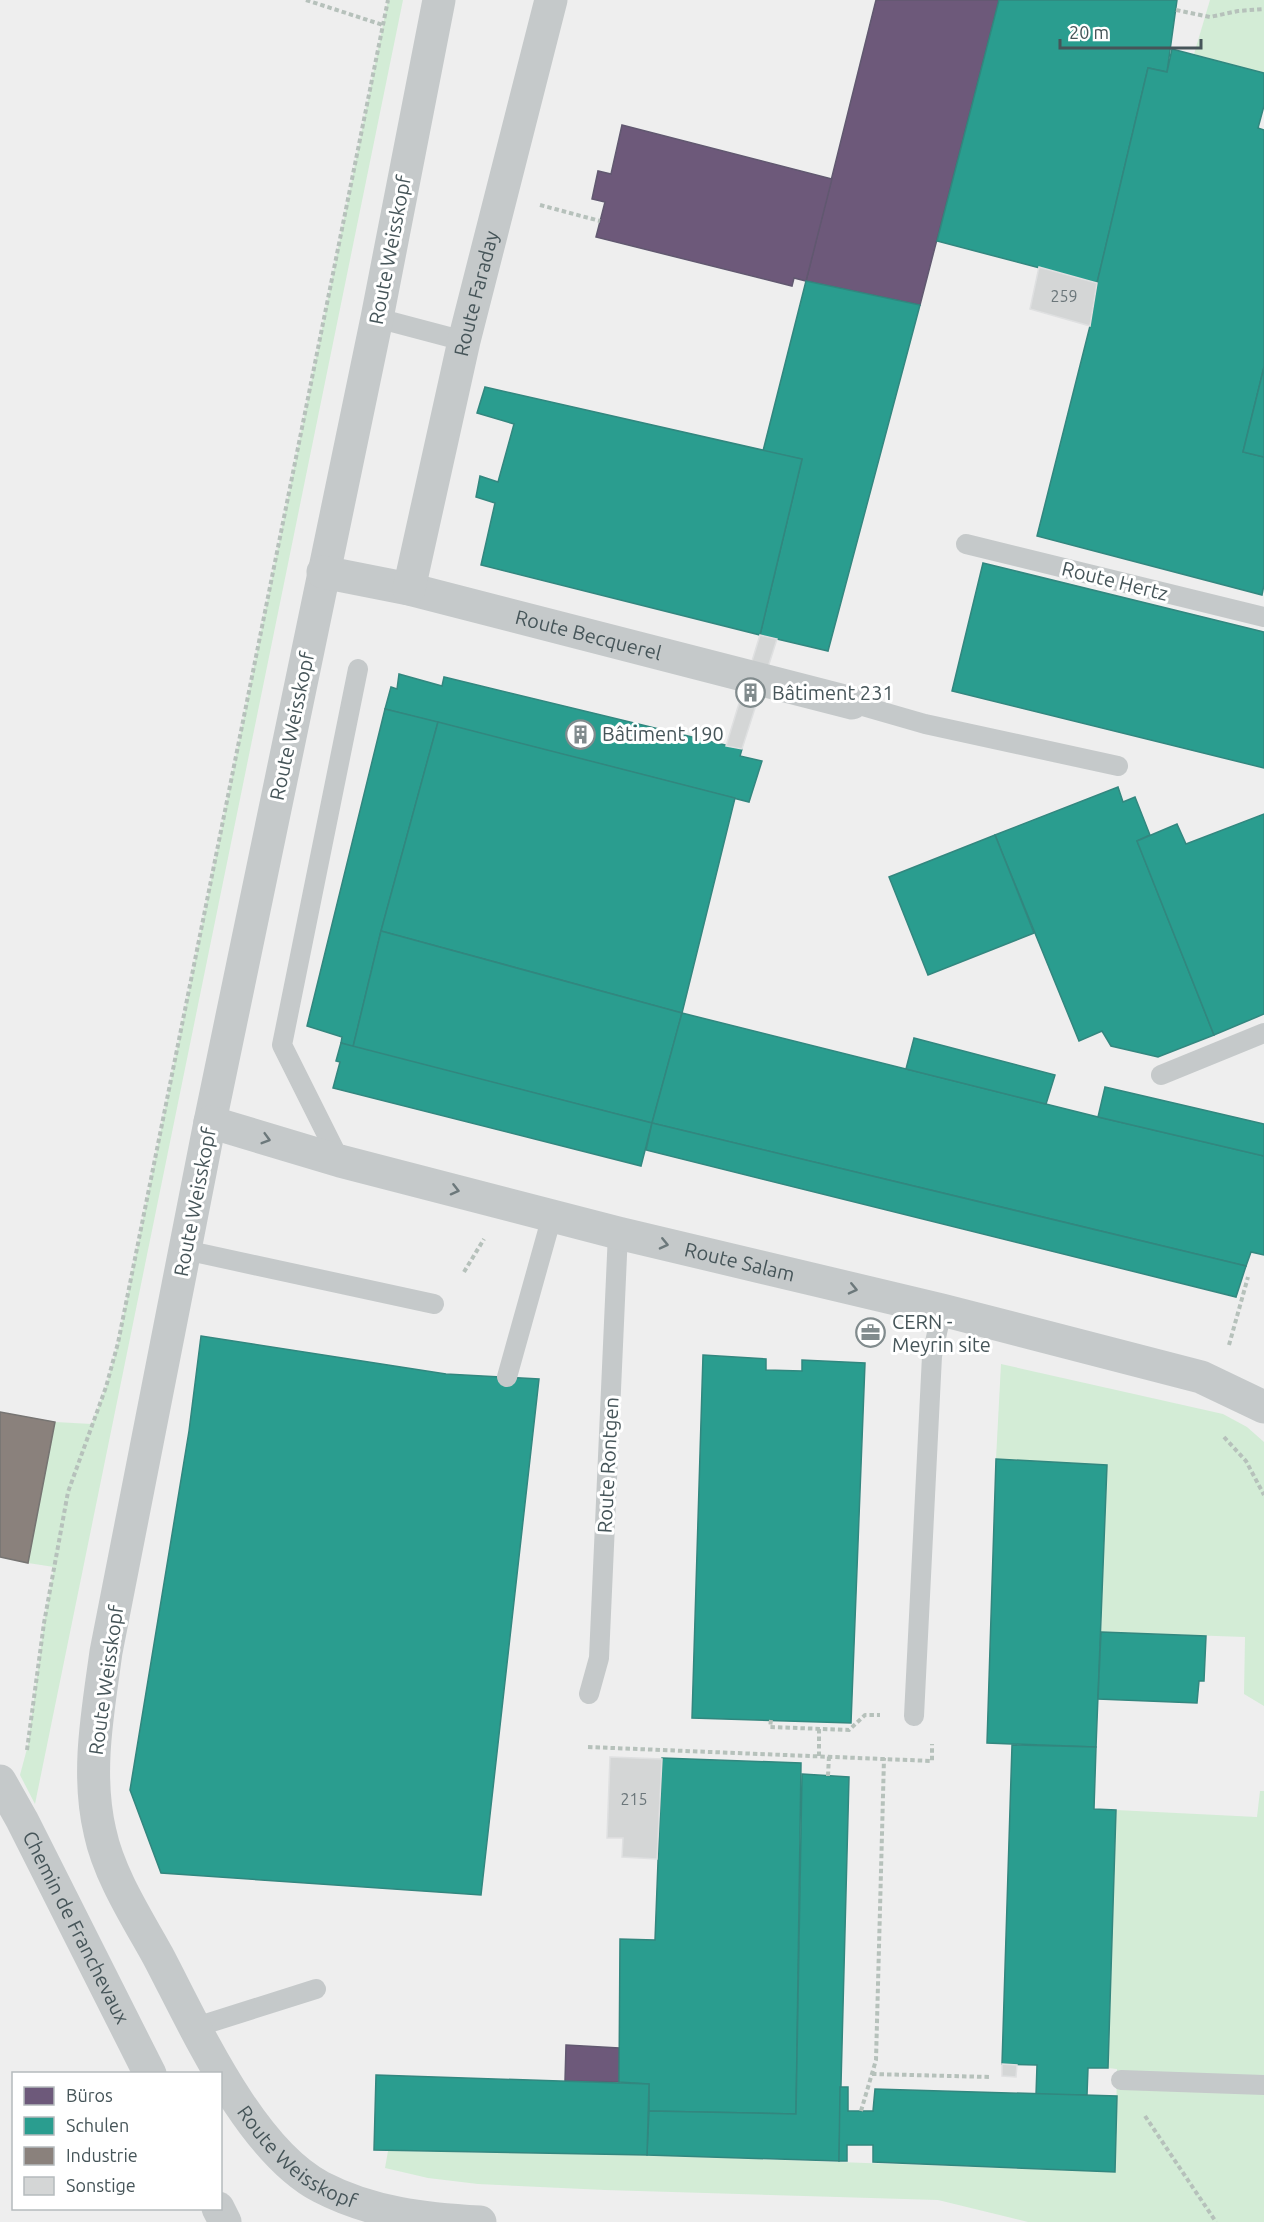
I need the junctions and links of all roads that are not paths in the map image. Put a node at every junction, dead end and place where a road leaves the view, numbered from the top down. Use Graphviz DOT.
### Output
graph roads {
  1 [pos="439,0"];
  2 [pos="551,0"];
  3 [pos="377,318"];
  4 [pos="464,340"];
  5 [pos="966,544"];
  6 [pos="323,572"];
  7 [pos="409,589"];
  8 [pos="1264,617"];
  9 [pos="358,669"];
  10 [pos="852,703"];
  11 [pos="1118,766"];
  12 [pos="1264,1033"];
  13 [pos="1161,1075"];
  14 [pos="210,1122"];
  15 [pos="340,1161"];
  16 [pos="552,1216"];
  17 [pos="618,1233"];
  18 [pos="185,1250"];
  19 [pos="434,1304"];
  20 [pos="942,1310"];
  21 [pos="507,1377"];
  22 [pos="1264,1407"];
  23 [pos="589,1694"];
  24 [pos="914,1716"];
  25 [pos="5,1790"];
  26 [pos="316,1989"];
  27 [pos="196,2027"];
  28 [pos="149,2072"];
  29 [pos="220,2072"];
  30 [pos="222,2075"];
  31 [pos="1121,2080"];
  32 [pos="1264,2085"];
  33 [pos="480,2222"];
  1 -- 3 [label="street, Route Weisskopf"];
  2 -- 4 [label="street, Route Faraday"];
  3 -- 4 [label="lane"];
  3 -- 6 [label="street, Route Weisskopf"];
  4 -- 7 [label="street, Route Faraday"];
  5 -- 8 [label="lane, Route Hertz"];
  6 -- 7 [label="street, Route Becquerel"];
  6 -- 14 [label="street, Route Weisskopf"];
  7 -- 10 [label="street, Route Becquerel"];
  9 -- 15 [label="lane"];
  10 -- 11 [label="lane"];
  12 -- 13 [label="lane"];
  14 -- 15 [label="street, Route Salam, one-way"];
  14 -- 18 [label="street, Route Weisskopf"];
  15 -- 16 [label="street, Route Salam, one-way"];
  16 -- 17 [label="street, Route Salam"];
  16 -- 21 [label="lane"];
  17 -- 20 [label="street, Route Salam, one-way"];
  17 -- 23 [label="lane, Route Rontgen"];
  18 -- 19 [label="lane"];
  18 -- 27 [label="street, Route Weisskopf"];
  20 -- 22 [label="street, Route Salam"];
  20 -- 24 [label="lane"];
  25 -- 28 [label="street, Chemin de Franchevaux"];
  26 -- 27 [label="lane"];
  27 -- 29 [label="street, Route Weisskopf"];
  30 -- 33 [label="street, Route Weisskopf"];
  31 -- 32 [label="lane"];
}
